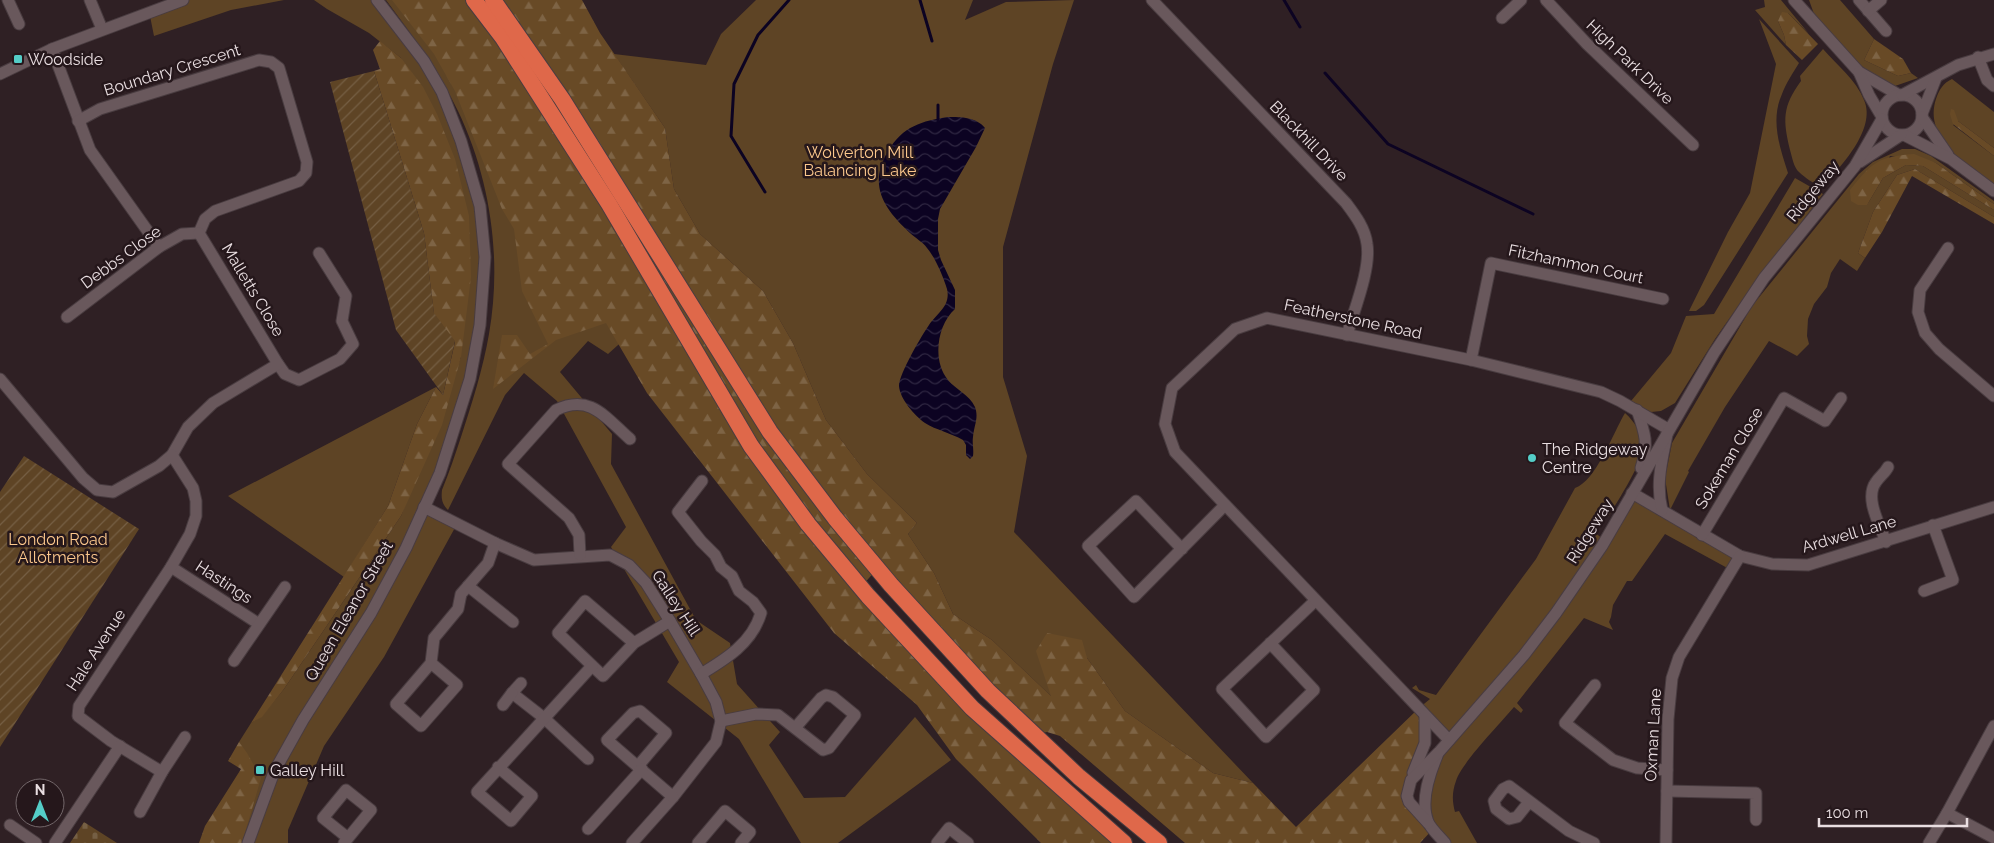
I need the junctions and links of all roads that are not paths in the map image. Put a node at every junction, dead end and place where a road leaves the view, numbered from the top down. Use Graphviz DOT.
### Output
graph roads {
  1 [pos="8,0"];
  2 [pos="90,0"];
  3 [pos="183,0"];
  4 [pos="377,0"];
  5 [pos="474,0"];
  6 [pos="493,0"];
  7 [pos="1152,0"];
  8 [pos="1521,0"];
  9 [pos="1546,0"];
  10 [pos="1794,0"];
  11 [pos="1859,0"];
  12 [pos="1881,0"];
  13 [pos="1868,11"];
  14 [pos="1502,18"];
  15 [pos="19,24"];
  16 [pos="102,29"];
  17 [pos="1886,31"];
  18 [pos="52,49"];
  19 [pos="1994,54"];
  20 [pos="1978,58"];
  21 [pos="1860,72"];
  22 [pos="0,74"];
  23 [pos="1936,78"];
  24 [pos="1994,86"];
  25 [pos="1900,95"];
  26 [pos="1922,115"];
  27 [pos="1882,118"];
  28 [pos="78,121"];
  29 [pos="1902,135"];
  30 [pos="1693,146"];
  31 [pos="1951,158"];
  32 [pos="1855,166"];
  33 [pos="1994,191"];
  34 [pos="199,233"];
  35 [pos="160,246"];
  36 [pos="1948,248"];
  37 [pos="319,253"];
  38 [pos="1663,299"];
  39 [pos="67,317"];
  40 [pos="1347,335"];
  41 [pos="1471,360"];
  42 [pos="278,364"];
  43 [pos="0,379"];
  44 [pos="1783,386"];
  45 [pos="1994,394"];
  46 [pos="1784,398"];
  47 [pos="1841,398"];
  48 [pos="1636,410"];
  49 [pos="1668,429"];
  50 [pos="630,439"];
  51 [pos="172,455"];
  52 [pos="1888,467"];
  53 [pos="702,481"];
  54 [pos="1632,493"];
  55 [pos="1225,505"];
  56 [pos="424,507"];
  57 [pos="1994,507"];
  58 [pos="1662,510"];
  59 [pos="1933,525"];
  60 [pos="1702,535"];
  61 [pos="1886,542"];
  62 [pos="495,543"];
  63 [pos="1182,549"];
  64 [pos="580,556"];
  65 [pos="1740,556"];
  66 [pos="171,567"];
  67 [pos="468,586"];
  68 [pos="285,587"];
  69 [pos="1924,590"];
  70 [pos="1315,601"];
  71 [pos="670,621"];
  72 [pos="513,622"];
  73 [pos="259,624"];
  74 [pos="634,643"];
  75 [pos="1270,643"];
  76 [pos="234,662"];
  77 [pos="431,663"];
  78 [pos="592,666"];
  79 [pos="701,674"];
  80 [pos="521,683"];
  81 [pos="1595,685"];
  82 [pos="512,693"];
  83 [pos="503,705"];
  84 [pos="1425,716"];
  85 [pos="544,718"];
  86 [pos="721,721"];
  87 [pos="1994,726"];
  88 [pos="795,728"];
  89 [pos="185,737"];
  90 [pos="1449,740"];
  91 [pos="120,746"];
  92 [pos="1439,752"];
  93 [pos="588,759"];
  94 [pos="640,767"];
  95 [pos="498,768"];
  96 [pos="1667,770"];
  97 [pos="162,772"];
  98 [pos="1411,780"];
  99 [pos="1667,791"];
  100 [pos="673,797"];
  101 [pos="1529,802"];
  102 [pos="140,812"];
  103 [pos="1947,813"];
  104 [pos="1756,820"];
  105 [pos="1428,823"];
  106 [pos="10,825"];
  107 [pos="588,829"];
  108 [pos="1994,838"];
  109 [pos="252,842"];
  110 [pos="36,843"];
  111 [pos="55,843"];
  112 [pos="632,843"];
  113 [pos="698,843"];
  114 [pos="741,843"];
  115 [pos="937,843"];
  116 [pos="968,843"];
  117 [pos="1124,843"];
  118 [pos="1159,843"];
  119 [pos="1445,843"];
  120 [pos="1594,843"];
  121 [pos="1666,843"];
  122 [pos="1929,843"];
  1 -- 15 [label="street"];
  2 -- 16 [label="street"];
  3 -- 16 [label="street"];
  4 -- 56 [label="street, Queen Eleanor Street"];
  5 -- 117 [label="highway"];
  6 -- 118 [label="highway"];
  7 -- 40 [label="street, Blackhill Drive"];
  8 -- 14 [label="street"];
  9 -- 30 [label="street, High Park Drive"];
  10 -- 21 [label="street"];
  11 -- 13 [label="street"];
  12 -- 13 [label="street"];
  13 -- 17 [label="street"];
  16 -- 18 [label="street"];
  18 -- 22 [label="street"];
  18 -- 28 [label="street"];
  19 -- 20 [label="street"];
  20 -- 23 [label="street"];
  20 -- 24 [label="street"];
  21 -- 25 [label="street"];
  21 -- 27 [label="street"];
  23 -- 25 [label="street"];
  23 -- 26 [label="street"];
  25 -- 26 [label="street"];
  25 -- 27 [label="street"];
  26 -- 29 [label="street"];
  26 -- 31 [label="street"];
  27 -- 29 [label="street"];
  27 -- 32 [label="street, Ridgeway"];
  28 -- 34 [label="street, Boundary Crescent"];
  28 -- 35 [label="street"];
  29 -- 31 [label="street"];
  29 -- 32 [label="street, Ridgeway"];
  31 -- 33 [label="street"];
  32 -- 49 [label="street, Ridgeway"];
  34 -- 35 [label="street, Debbs Close"];
  34 -- 42 [label="street, Malletts Close"];
  35 -- 39 [label="street, Debbs Close"];
  36 -- 45 [label="street"];
  37 -- 42 [label="street, Malletts Close"];
  38 -- 41 [label="street, Fitzhammon Court"];
  40 -- 41 [label="street, Featherstone Road"];
  40 -- 55 [label="street, Featherstone Road"];
  41 -- 48 [label="street, Featherstone Road"];
  42 -- 51 [label="street"];
  43 -- 51 [label="street"];
  44 -- 46 [label="street, Sokeman Close"];
  46 -- 47 [label="street, Sokeman Close"];
  46 -- 60 [label="street, Sokeman Close"];
  48 -- 49 [label="street, Featherstone Road"];
  48 -- 54 [label="street"];
  49 -- 54 [label="street, Ridgeway"];
  49 -- 58 [label="street"];
  50 -- 64 [label="street"];
  51 -- 66 [label="street, Hale Avenue"];
  52 -- 61 [label="street"];
  53 -- 79 [label="street"];
  54 -- 58 [label="street, Ardwell Lane"];
  54 -- 90 [label="street, Ridgeway"];
  55 -- 63 [label="street"];
  55 -- 70 [label="street, Featherstone Road"];
  56 -- 62 [label="street, Galley Hill"];
  56 -- 109 [label="street, Queen Eleanor Street"];
  57 -- 59 [label="street, Ardwell Lane"];
  58 -- 60 [label="street, Ardwell Lane"];
  59 -- 61 [label="street, Ardwell Lane"];
  59 -- 69 [label="street"];
  60 -- 65 [label="street, Ardwell Lane"];
  61 -- 65 [label="street, Ardwell Lane"];
  62 -- 64 [label="street, Galley Hill"];
  62 -- 67 [label="street"];
  63 -- 63 [label="street"];
  64 -- 71 [label="street, Galley Hill"];
  65 -- 96 [label="street, Oxman Lane"];
  66 -- 73 [label="street, Hastings"];
  66 -- 91 [label="street, Hale Avenue"];
  67 -- 72 [label="street"];
  67 -- 77 [label="street"];
  68 -- 73 [label="street, Hastings"];
  70 -- 75 [label="street"];
  70 -- 84 [label="street, Featherstone Road"];
  71 -- 74 [label="street"];
  71 -- 79 [label="street, Galley Hill"];
  73 -- 76 [label="street, Hastings"];
  74 -- 78 [label="street"];
  74 -- 78 [label="street"];
  75 -- 75 [label="street"];
  77 -- 77 [label="street"];
  78 -- 85 [label="street"];
  79 -- 86 [label="street, Galley Hill"];
  80 -- 82 [label="street"];
  81 -- 96 [label="street"];
  82 -- 83 [label="street"];
  82 -- 85 [label="street"];
  84 -- 90 [label="street, Featherstone Road"];
  84 -- 98 [label="street"];
  85 -- 93 [label="street"];
  85 -- 95 [label="street"];
  86 -- 88 [label="street"];
  86 -- 100 [label="street"];
  87 -- 103 [label="street"];
  88 -- 88 [label="street"];
  89 -- 97 [label="street"];
  90 -- 92 [label="street, Ridgeway"];
  91 -- 97 [label="street, Hale Avenue"];
  91 -- 111 [label="street"];
  92 -- 98 [label="street, Ridgeway"];
  92 -- 105 [label="street"];
  94 -- 94 [label="street"];
  94 -- 100 [label="street"];
  94 -- 107 [label="street"];
  95 -- 95 [label="street"];
  96 -- 99 [label="street, Oxman Lane"];
  97 -- 102 [label="street"];
  98 -- 105 [label="street"];
  99 -- 104 [label="street"];
  99 -- 121 [label="street, Oxman Lane"];
  100 -- 112 [label="street"];
  101 -- 120 [label="street"];
  103 -- 108 [label="street"];
  103 -- 122 [label="street"];
  105 -- 119 [label="street"];
  106 -- 110 [label="street"];
  113 -- 114 [label="street"];
  115 -- 116 [label="street"];
}
